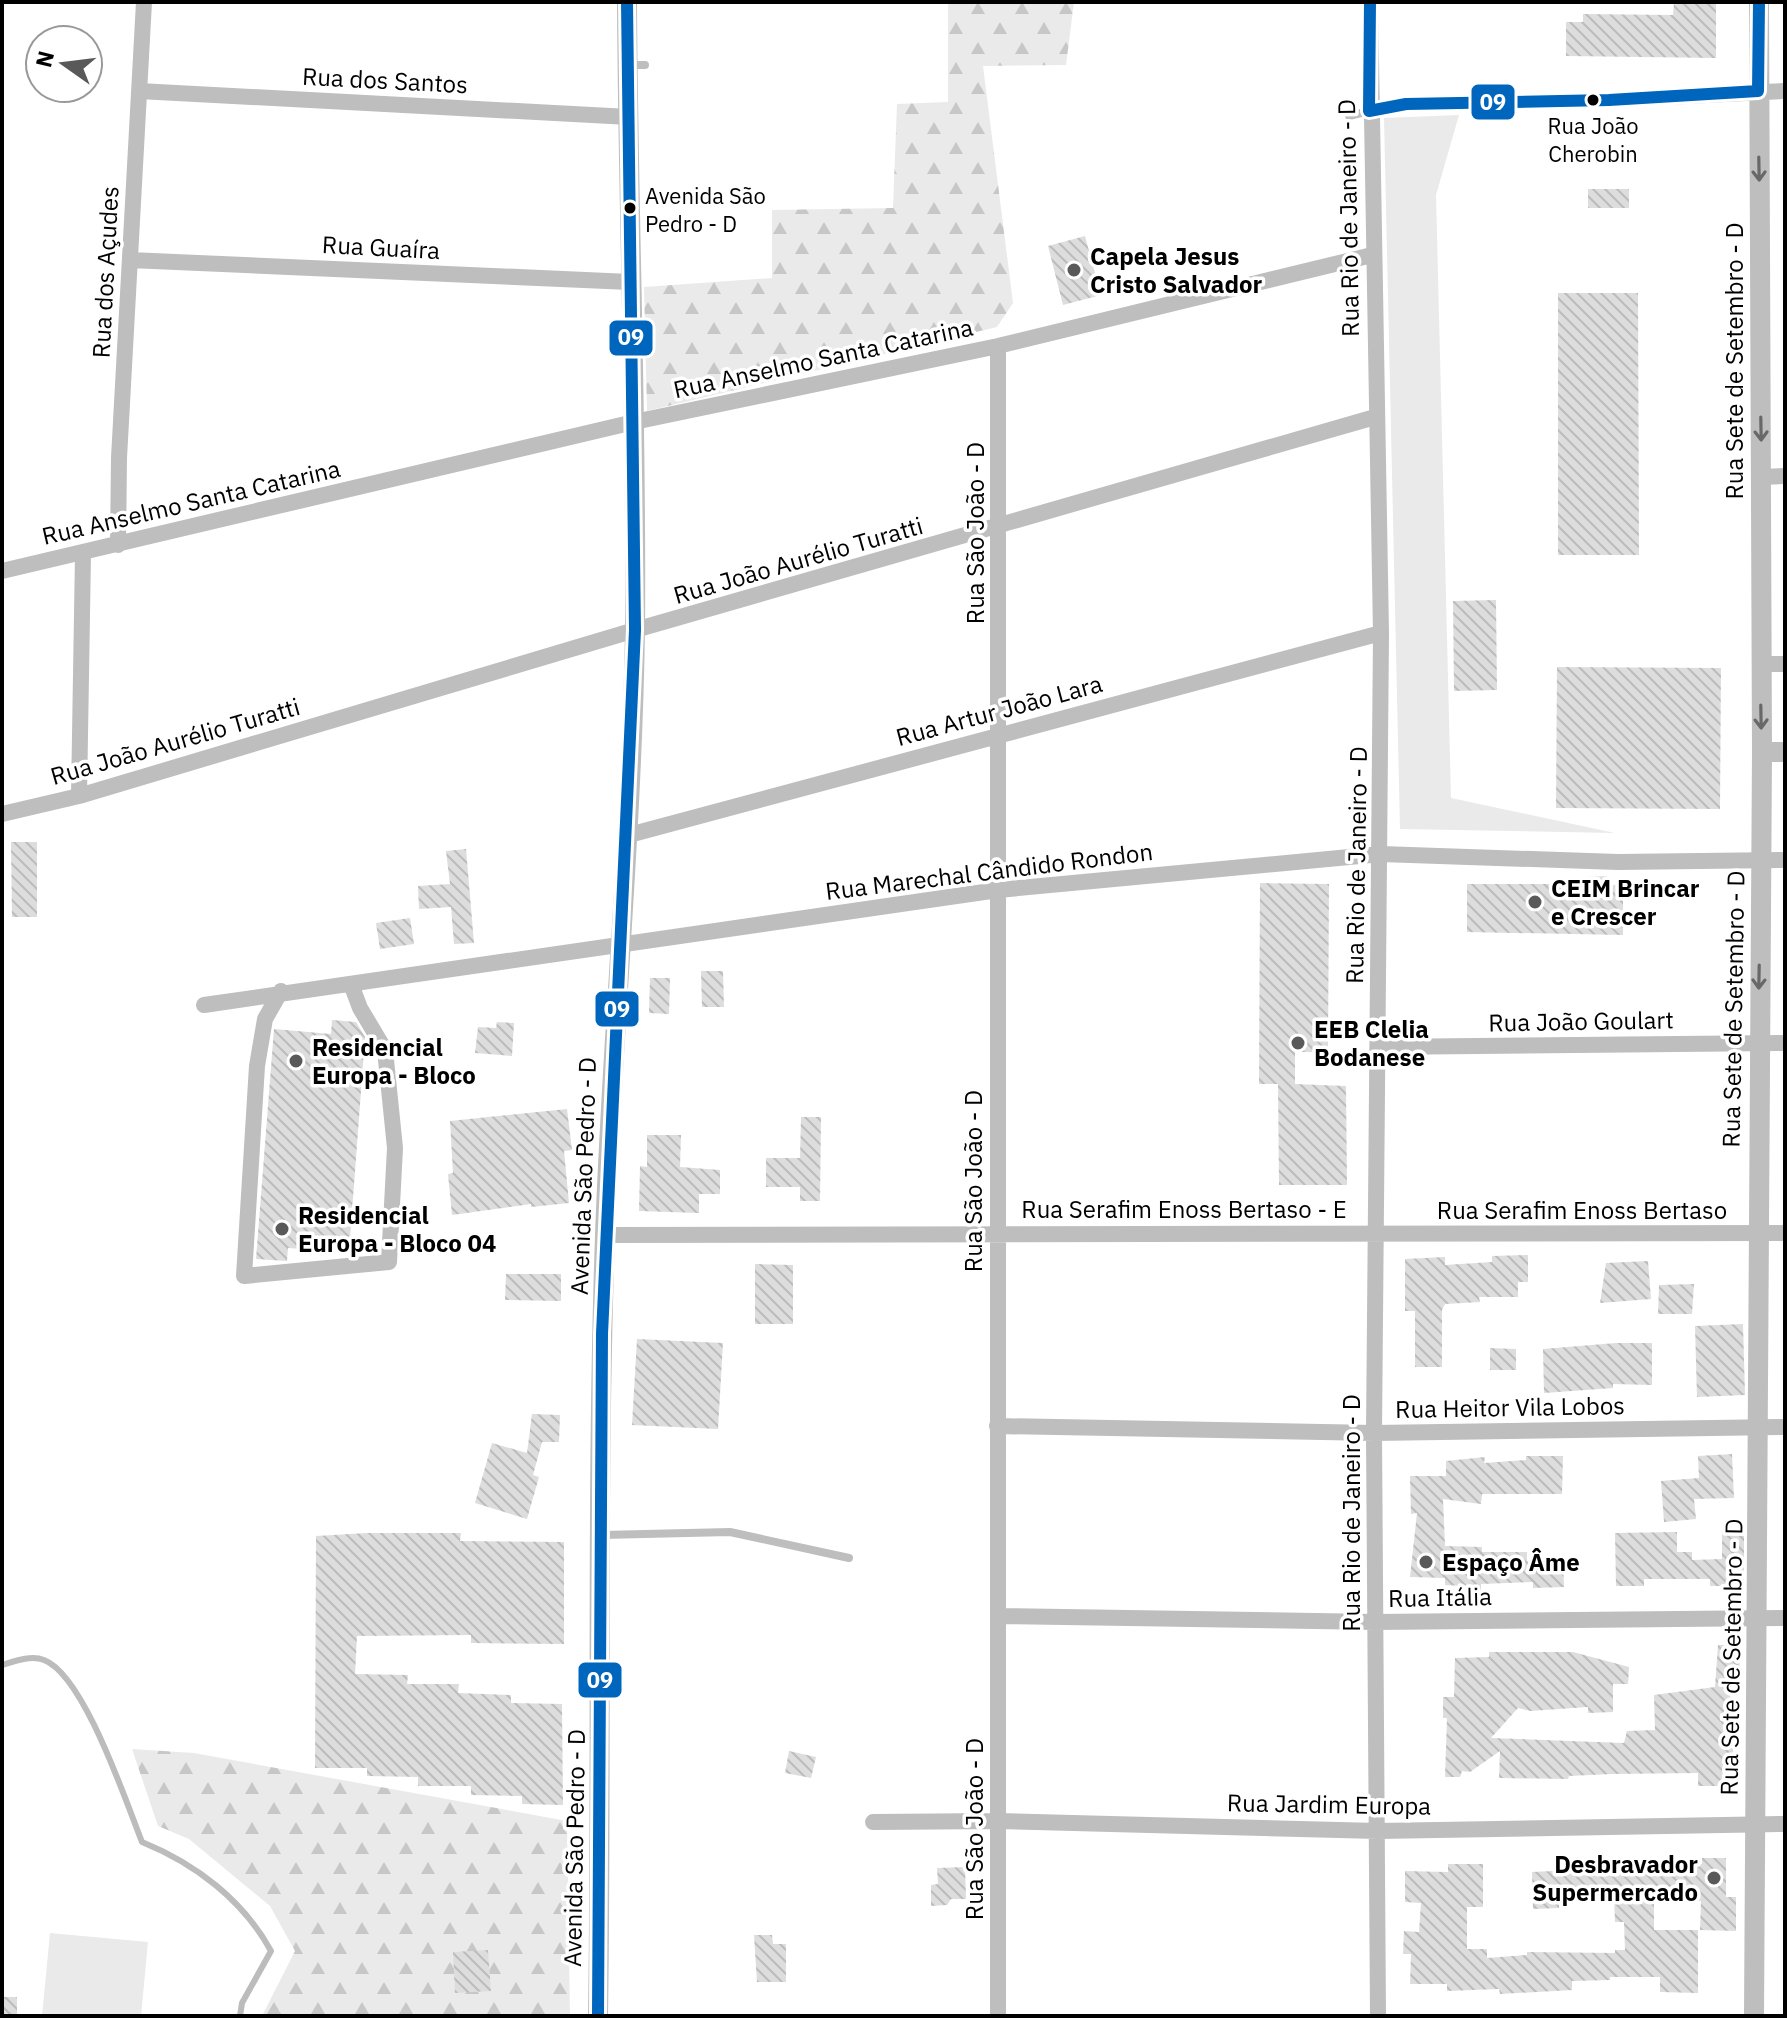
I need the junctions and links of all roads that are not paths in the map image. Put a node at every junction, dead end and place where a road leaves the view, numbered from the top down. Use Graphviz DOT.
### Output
graph roads {
  1 [pos="144,2"];
  2 [pos="627,2"];
  3 [pos="1370,2"];
  4 [pos="1759,2"];
  5 [pos="139,91"];
  6 [pos="1758,91"];
  7 [pos="1785,91"];
  8 [pos="1369,111"];
  9 [pos="1349,116"];
  10 [pos="629,117"];
  11 [pos="1372,255"];
  12 [pos="130,260"];
  13 [pos="630,282"];
  14 [pos="998,346"];
  15 [pos="1375,417"];
  16 [pos="634,422"];
  17 [pos="1785,476"];
  18 [pos="1761,477"];
  19 [pos="1001,527"];
  20 [pos="118,545"];
  21 [pos="83,554"];
  22 [pos="2,571"];
  23 [pos="635,630"];
  24 [pos="1381,633"];
  25 [pos="1760,664"];
  26 [pos="1785,664"];
  27 [pos="998,735"];
  28 [pos="1762,752"];
  29 [pos="1785,752"];
  30 [pos="79,796"];
  31 [pos="2,814"];
  32 [pos="629,835"];
  33 [pos="1381,854"];
  34 [pos="1760,859"];
  35 [pos="1785,860"];
  36 [pos="998,890"];
  37 [pos="620,942"];
  38 [pos="351,984"];
  39 [pos="281,991"];
  40 [pos="204,1005"];
  41 [pos="1758,1043"];
  42 [pos="1785,1043"];
  43 [pos="1378,1047"];
  44 [pos="997,1232"];
  45 [pos="1379,1233"];
  46 [pos="1785,1233"];
  47 [pos="1757,1234"];
  48 [pos="605,1235"];
  49 [pos="997,1426"];
  50 [pos="1760,1427"];
  51 [pos="1785,1427"];
  52 [pos="1374,1433"];
  53 [pos="597,1536"];
  54 [pos="849,1558"];
  55 [pos="999,1616"];
  56 [pos="1756,1617"];
  57 [pos="1785,1618"];
  58 [pos="1375,1622"];
  59 [pos="998,1821"];
  60 [pos="873,1822"];
  61 [pos="1755,1823"];
  62 [pos="1785,1824"];
  63 [pos="1378,1831"];
  64 [pos="598,2016"];
  65 [pos="998,2016"];
  66 [pos="1378,2016"];
  67 [pos="1754,2016"];
  1 -- 5 [label="street, Rua dos Açudes"];
  2 -- 10 [label="street, Avenida São Pedro - D"];
  3 -- 8 [label="street, Rua Rio de Janeiro - D"];
  4 -- 6 [label="street, Rua Sete de Setembro - D"];
  5 -- 10 [label="street, Rua dos Santos"];
  5 -- 12 [label="street, Rua dos Açudes"];
  6 -- 7 [label="street"];
  6 -- 8 [label="street"];
  6 -- 18 [label="street, Rua Sete de Setembro - D, one-way"];
  8 -- 9 [label="lane"];
  8 -- 11 [label="street, Rua Rio de Janeiro - D"];
  10 -- 13 [label="street, Avenida São Pedro - D"];
  11 -- 14 [label="street, Rua Anselmo Santa Catarina"];
  11 -- 15 [label="street, Rua Rio de Janeiro - D"];
  12 -- 13 [label="street, Rua Guaíra"];
  12 -- 20 [label="street, Rua dos Açudes"];
  13 -- 16 [label="street, Avenida São Pedro - D"];
  14 -- 16 [label="street, Rua Anselmo Santa Catarina"];
  14 -- 19 [label="street, Rua São João - D"];
  15 -- 19 [label="street, Rua João Aurélio Turatti"];
  15 -- 24 [label="street, Rua Rio de Janeiro - D"];
  16 -- 20 [label="street, Rua Anselmo Santa Catarina"];
  16 -- 23 [label="street, Avenida São Pedro - D"];
  17 -- 18 [label="street"];
  18 -- 25 [label="street, Rua Sete de Setembro - D"];
  19 -- 23 [label="street, Rua João Aurélio Turatti"];
  19 -- 27 [label="street, Rua São João - D"];
  20 -- 21 [label="street, Rua Anselmo Santa Catarina"];
  21 -- 22 [label="street, Rua Anselmo Santa Catarina"];
  21 -- 30 [label="street"];
  23 -- 30 [label="street, Rua João Aurélio Turatti"];
  23 -- 32 [label="street, Avenida São Pedro - D"];
  24 -- 27 [label="street, Rua Artur João Lara"];
  24 -- 33 [label="street, Rua Rio de Janeiro - D"];
  25 -- 26 [label="street"];
  25 -- 28 [label="street, Rua Sete de Setembro - D, one-way"];
  27 -- 32 [label="street, Rua Artur João Lara"];
  27 -- 36 [label="street, Rua São João - D"];
  28 -- 29 [label="street"];
  28 -- 34 [label="street, Rua Sete de Setembro - D"];
  30 -- 31 [label="street, Rua João Aurélio Turatti"];
  32 -- 37 [label="street, Avenida São Pedro - D"];
  33 -- 34 [label="street, Rua Marechal Cândido Rondon"];
  33 -- 36 [label="street, Rua Marechal Cândido Rondon"];
  33 -- 43 [label="street, Rua Rio de Janeiro - D"];
  34 -- 35 [label="street, Rua Marechal Cândido Rondon"];
  34 -- 41 [label="street, Rua Sete de Setembro - D, one-way"];
  36 -- 37 [label="street, Rua Marechal Cândido Rondon"];
  36 -- 44 [label="street, Rua São João - D"];
  37 -- 38 [label="street, Rua Marechal Cândido Rondon"];
  37 -- 48 [label="street, Avenida São Pedro - D"];
  38 -- 39 [label="street, Rua Marechal Cândido Rondon"];
  38 -- 39 [label="street"];
  39 -- 40 [label="street, Rua Marechal Cândido Rondon"];
  41 -- 42 [label="street, Rua João Goulart"];
  41 -- 43 [label="street, Rua João Goulart"];
  41 -- 47 [label="street, Rua Sete de Setembro - D"];
  43 -- 45 [label="street, Rua Rio de Janeiro - D"];
  44 -- 45 [label="street, Rua Serafim Enoss Bertaso - E"];
  44 -- 48 [label="street, Rua Serafim Enoss Bertaso - E"];
  44 -- 49 [label="street, Rua São João - D"];
  45 -- 47 [label="street, Rua Serafim Enoss Bertaso"];
  45 -- 52 [label="street, Rua Rio de Janeiro - D"];
  46 -- 47 [label="street, Rua Serafim Enoss Bertaso"];
  47 -- 50 [label="street, Rua Sete de Setembro - D"];
  48 -- 53 [label="street, Avenida São Pedro - D"];
  49 -- 52 [label="street, Rua Heitor Vila Lobos"];
  49 -- 55 [label="street, Rua São João - D"];
  50 -- 51 [label="street, Rua Heitor Vila Lobos"];
  50 -- 52 [label="street, Rua Heitor Vila Lobos"];
  50 -- 56 [label="street, Rua Sete de Setembro - D"];
  52 -- 58 [label="street, Rua Rio de Janeiro - D"];
  53 -- 54 [label="lane"];
  53 -- 64 [label="street, Avenida São Pedro - D"];
  55 -- 58 [label="street, Rua Itália"];
  55 -- 59 [label="street, Rua São João - D"];
  56 -- 57 [label="street, Rua Itália"];
  56 -- 58 [label="street, Rua Itália"];
  56 -- 61 [label="street, Rua Sete de Setembro - D"];
  58 -- 63 [label="street, Rua Rio de Janeiro - D"];
  59 -- 60 [label="street, Rua Jardim Europa"];
  59 -- 63 [label="street, Rua Jardim Europa"];
  59 -- 65 [label="street, Rua São João - D"];
  61 -- 62 [label="street, Rua Jardim Europa"];
  61 -- 63 [label="street, Rua Jardim Europa"];
  61 -- 67 [label="street, Rua Sete de Setembro - D"];
  63 -- 66 [label="street, Rua Rio de Janeiro - D"];
}
